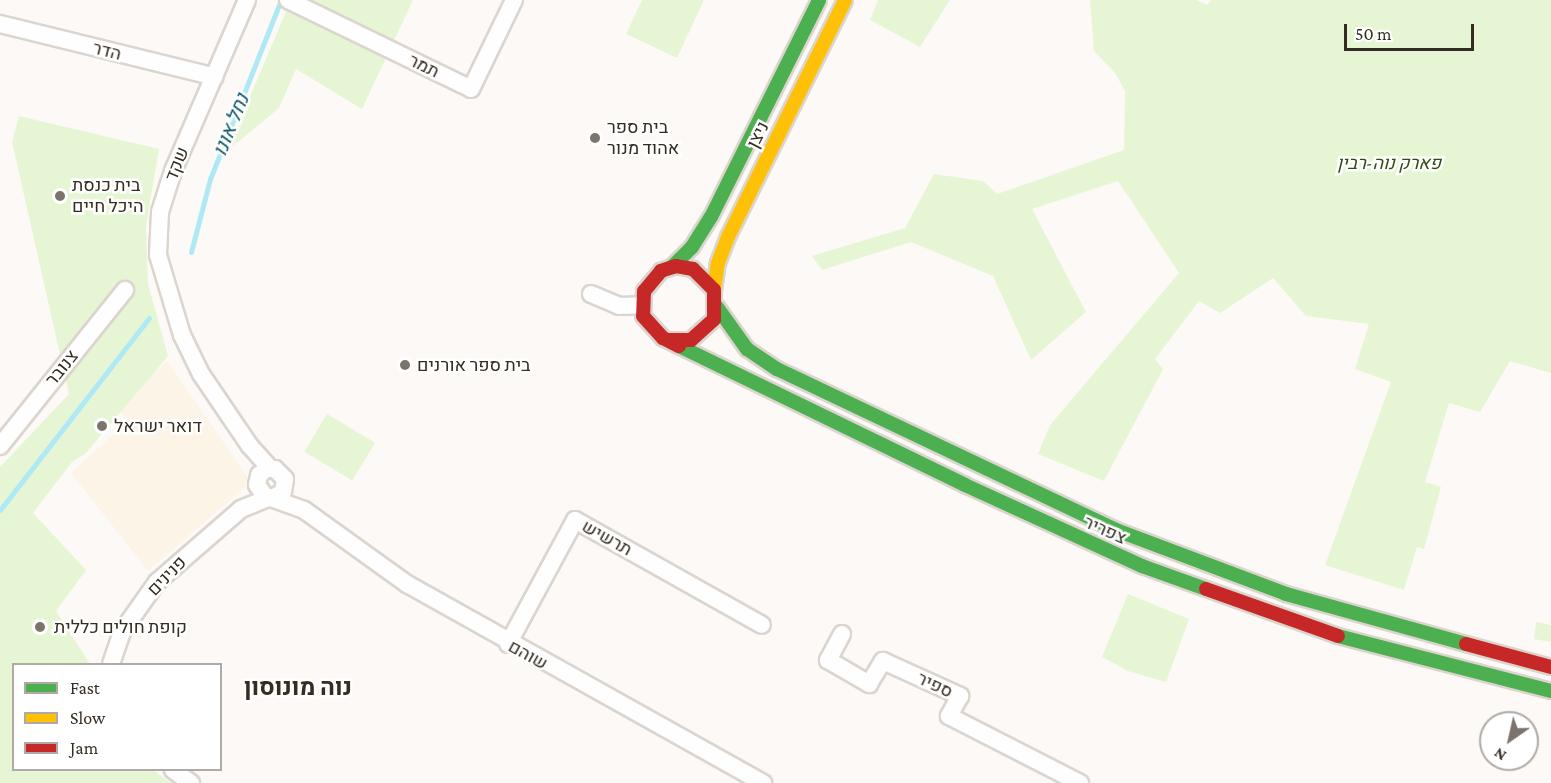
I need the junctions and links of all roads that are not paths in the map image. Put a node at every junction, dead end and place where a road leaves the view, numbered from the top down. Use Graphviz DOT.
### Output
graph roads {
  1 [pos="247,0"];
  2 [pos="514,0"];
  3 [pos="819,0"];
  4 [pos="845,0"];
  5 [pos="289,1"];
  6 [pos="0,24"];
  7 [pos="215,77"];
  8 [pos="672,267"];
  9 [pos="125,290"];
  10 [pos="714,290"];
  11 [pos="591,294"];
  12 [pos="642,305"];
  13 [pos="717,307"];
  14 [pos="669,340"];
  15 [pos="0,446"];
  16 [pos="250,446"];
  17 [pos="271,469"];
  18 [pos="257,482"];
  19 [pos="286,483"];
  20 [pos="272,497"];
  21 [pos="246,506"];
  22 [pos="304,510"];
  23 [pos="762,625"];
  24 [pos="842,634"];
  25 [pos="508,644"];
  26 [pos="111,663"];
  27 [pos="1551,667"];
  28 [pos="1551,691"];
  29 [pos="174,771"];
  30 [pos="191,783"];
  31 [pos="763,783"];
  32 [pos="1080,783"];
  1 -- 7 [label="street, שקד"];
  2 -- 5 [label="street, תמר"];
  3 -- 8 [label="street, ניצן"];
  4 -- 10 [label="street, ניצן"];
  6 -- 7 [label="street, הדר"];
  7 -- 16 [label="street, שקד"];
  8 -- 10 [label="street"];
  8 -- 12 [label="street"];
  9 -- 15 [label="street, צנובר"];
  10 -- 13 [label="street"];
  11 -- 12 [label="street"];
  12 -- 14 [label="street"];
  13 -- 14 [label="street"];
  13 -- 27 [label="street, צפריר"];
  14 -- 28 [label="street, צפריר"];
  16 -- 17 [label="street"];
  16 -- 18 [label="street"];
  17 -- 18 [label="street"];
  17 -- 19 [label="street"];
  18 -- 20 [label="street"];
  18 -- 21 [label="street, פנינים"];
  19 -- 20 [label="street"];
  19 -- 22 [label="street, שוהם"];
  20 -- 21 [label="street, פנינים"];
  20 -- 22 [label="street, שוהם"];
  21 -- 26 [label="street, פנינים"];
  22 -- 25 [label="street, שוהם"];
  23 -- 25 [label="street, תרשיש"];
  24 -- 32 [label="street, ספיר"];
  25 -- 31 [label="street, שוהם"];
  29 -- 30 [label="street"];
}
